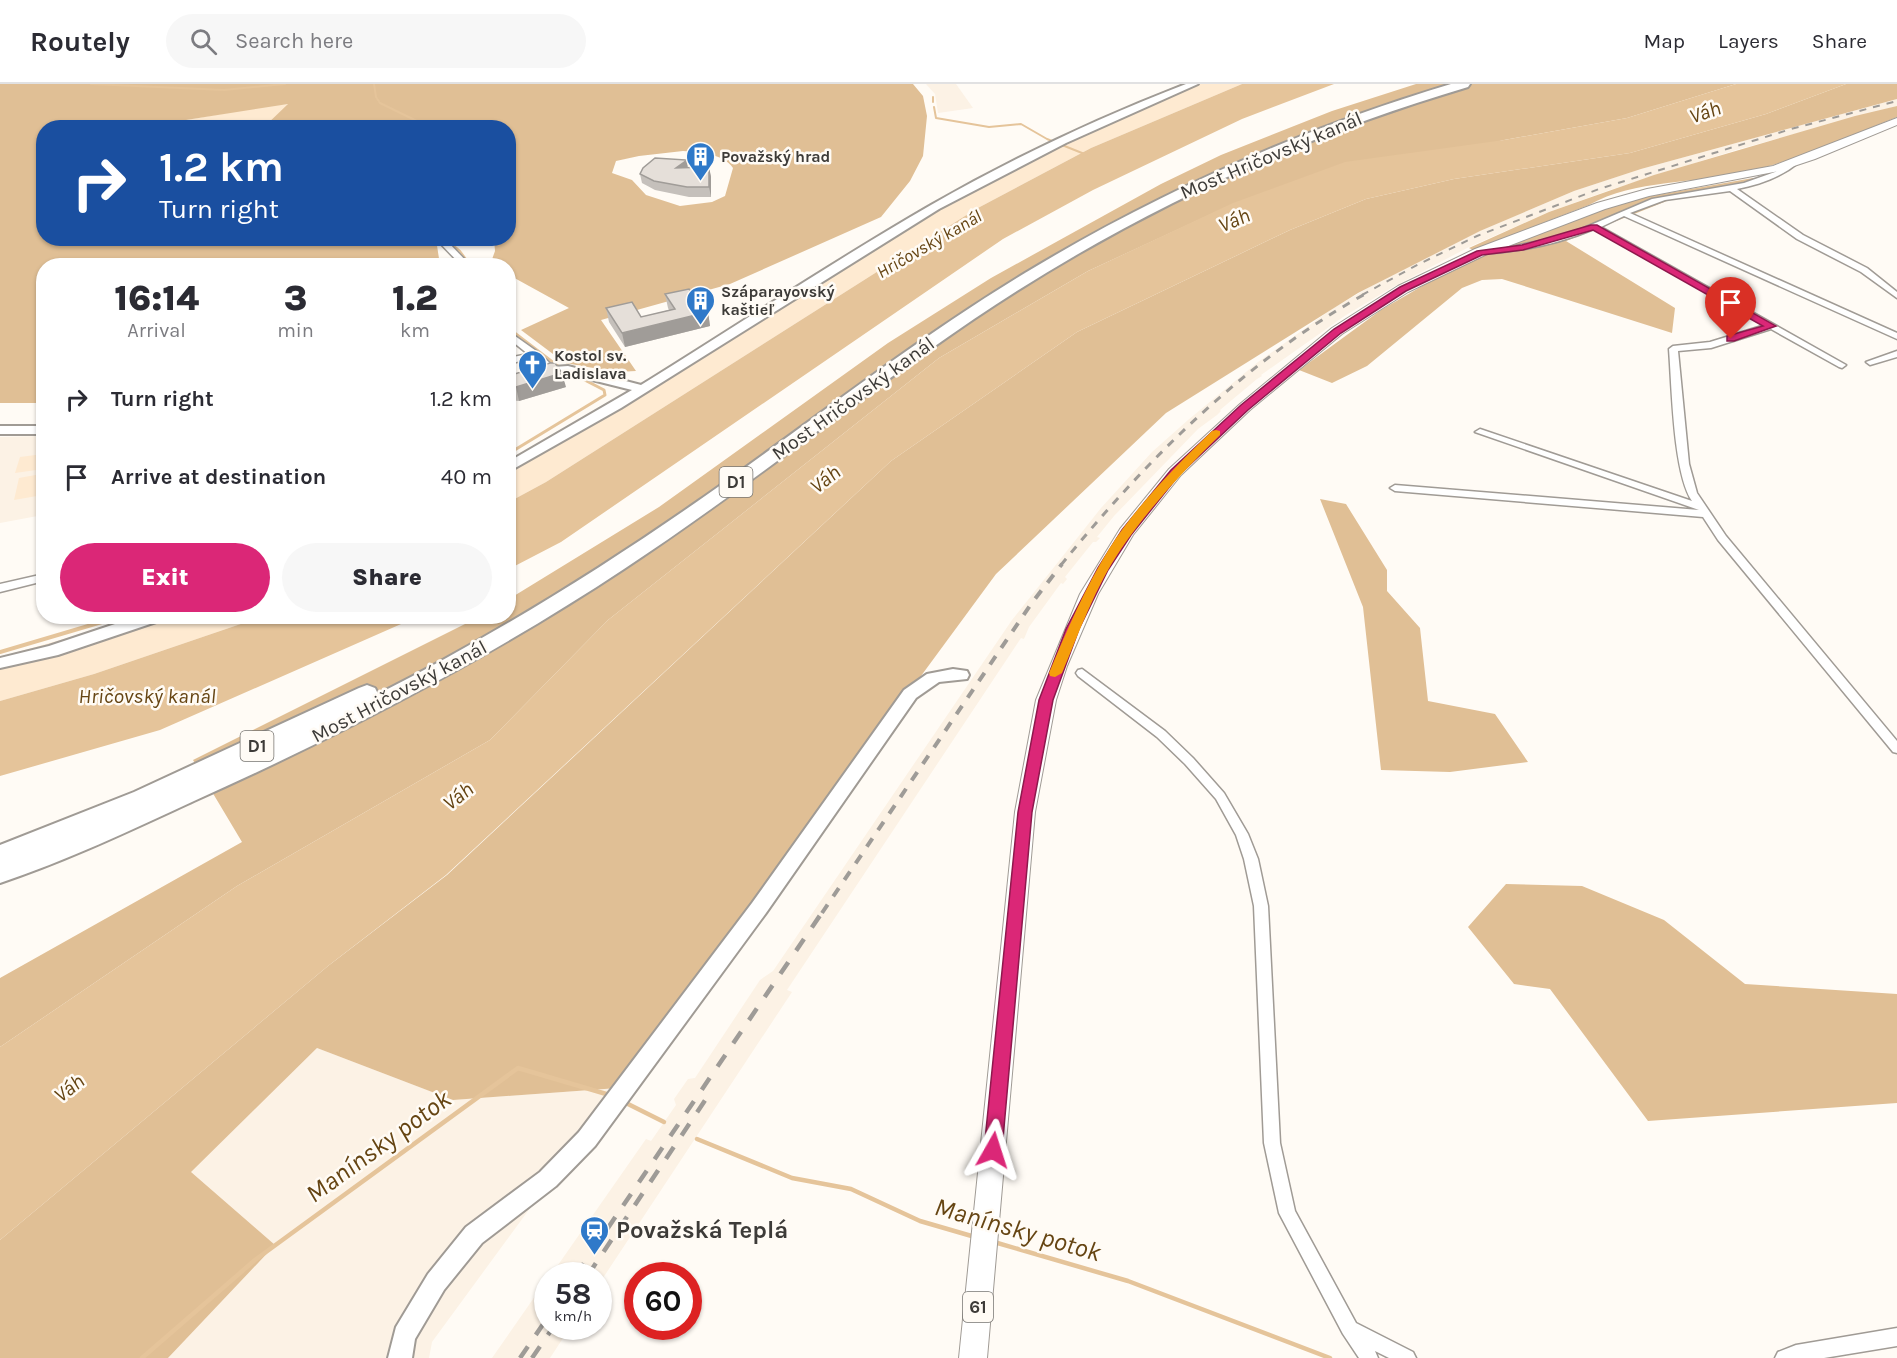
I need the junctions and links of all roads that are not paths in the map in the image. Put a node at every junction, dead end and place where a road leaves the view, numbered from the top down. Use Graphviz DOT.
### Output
graph roads {
  1 [pos="1194,84"];
  2 [pos="1439,84"];
  3 [pos="1464,84"];
  4 [pos="1897,121"];
  5 [pos="1794,163"];
  6 [pos="1732,189"];
  7 [pos="1624,213"];
  8 [pos="1594,226"];
  9 [pos="447,246"];
  10 [pos="1480,252"];
  11 [pos="459,258"];
  12 [pos="1897,296"];
  13 [pos="1771,326"];
  14 [pos="1897,336"];
  15 [pos="516,339"];
  16 [pos="1897,354"];
  17 [pos="536,355"];
  18 [pos="516,359"];
  19 [pos="1870,362"];
  20 [pos="1842,365"];
  21 [pos="553,371"];
  22 [pos="516,381"];
  23 [pos="641,389"];
  24 [pos="0,430"];
  25 [pos="36,430"];
  26 [pos="1483,435"];
  27 [pos="516,463"];
  28 [pos="1395,488"];
  29 [pos="1702,511"];
  30 [pos="36,579"];
  31 [pos="0,588"];
  32 [pos="516,609"];
  33 [pos="133,624"];
  34 [pos="491,624"];
  35 [pos="0,663"];
  36 [pos="1082,673"];
  37 [pos="961,675"];
  38 [pos="1897,749"];
  39 [pos="0,855"];
  40 [pos="0,873"];
  41 [pos="1349,1328"];
  42 [pos="1897,1337"];
  43 [pos="400,1358"];
  44 [pos="973,1358"];
  45 [pos="1368,1358"];
  46 [pos="1407,1358"];
  47 [pos="1784,1358"];
  1 -- 23 [label="main road"];
  2 -- 32 [label="highway, Most Hričovský kanál / D1"];
  3 -- 40 [label="highway, Most Hričovský kanál / D1"];
  4 -- 5 [label="main road, 61"];
  5 -- 6 [label="street"];
  5 -- 10 [label="main road, 61"];
  6 -- 7 [label="street"];
  6 -- 12 [label="street"];
  7 -- 8 [label="street"];
  7 -- 14 [label="street"];
  8 -- 10 [label="street"];
  8 -- 13 [label="street"];
  9 -- 11 [label="street"];
  10 -- 44 [label="main road, 61"];
  13 -- 20 [label="street"];
  13 -- 29 [label="street"];
  15 -- 17 [label="street"];
  16 -- 19 [label="street"];
  17 -- 18 [label="street"];
  17 -- 21 [label="street"];
  21 -- 22 [label="main road"];
  21 -- 23 [label="main road"];
  23 -- 27 [label="main road"];
  24 -- 25 [label="main road"];
  26 -- 29 [label="street"];
  28 -- 29 [label="street"];
  29 -- 38 [label="street"];
  30 -- 31 [label="street"];
  33 -- 35 [label="main road"];
  34 -- 39 [label="highway, Most Hričovský kanál / D1"];
  36 -- 41 [label="street"];
  37 -- 43 [label="main road"];
  41 -- 45 [label="street"];
  41 -- 46 [label="street"];
  42 -- 47 [label="street"];
}
